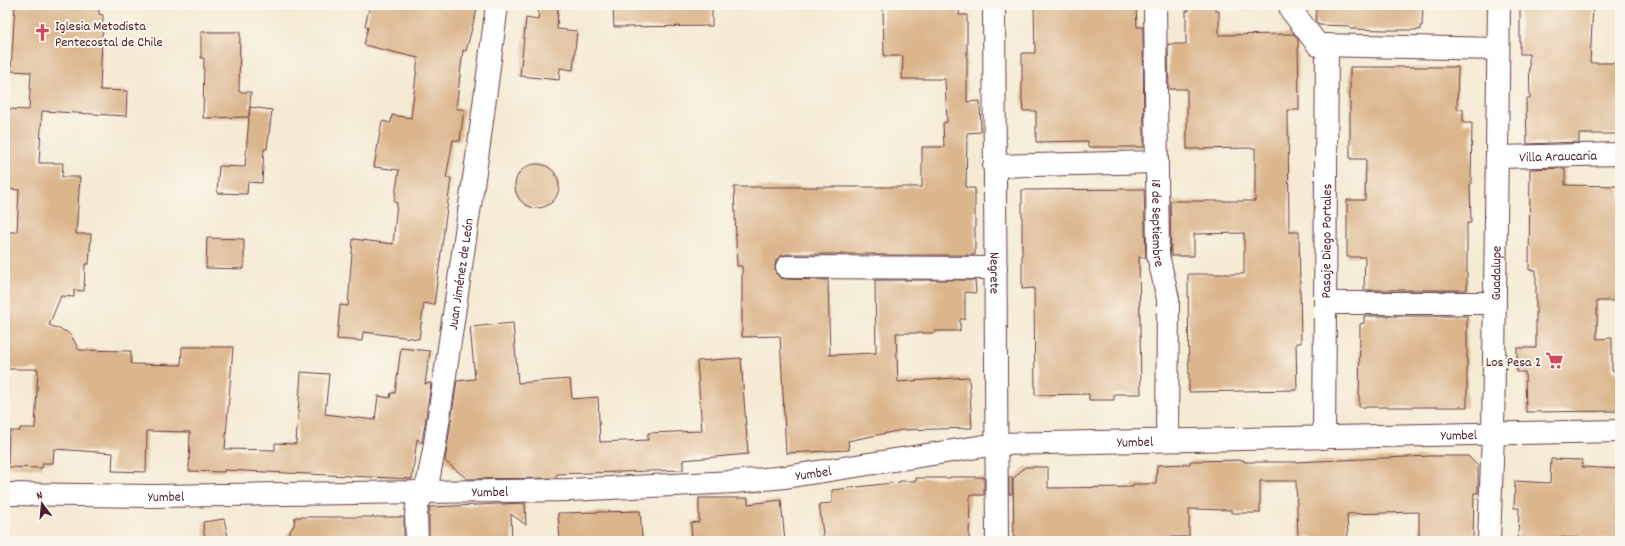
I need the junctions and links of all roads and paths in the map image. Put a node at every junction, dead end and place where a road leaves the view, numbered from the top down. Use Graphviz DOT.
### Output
graph roads {
  1 [pos="497,5"];
  2 [pos="994,5"];
  3 [pos="1155,5"];
  4 [pos="1292,5"];
  5 [pos="1499,5"];
  6 [pos="1322,45"];
  7 [pos="1498,49"];
  8 [pos="1620,154"];
  9 [pos="1497,157"];
  10 [pos="1157,162"];
  11 [pos="994,166"];
  12 [pos="787,267"];
  13 [pos="996,268"];
  14 [pos="1325,303"];
  15 [pos="1495,303"];
  16 [pos="1620,431"];
  17 [pos="1493,434"];
  18 [pos="1324,438"];
  19 [pos="1167,440"];
  20 [pos="997,444"];
  21 [pos="423,492"];
  22 [pos="5,494"];
  23 [pos="417,541"];
  24 [pos="997,541"];
  25 [pos="1489,541"];
  1 -- 21 [label="street, Juan Jiménez de León"];
  2 -- 11 [label="street, Negrete"];
  3 -- 10 [label="street, 18 de Septiembre"];
  4 -- 6 [label="street"];
  5 -- 7 [label="street, Guadalupe"];
  6 -- 7 [label="street"];
  6 -- 14 [label="street, Pasaje Diego Portales"];
  7 -- 9 [label="street, Guadalupe"];
  8 -- 9 [label="street, Villa Araucaria"];
  9 -- 15 [label="street, Guadalupe"];
  10 -- 11 [label="street"];
  10 -- 19 [label="street, 18 de Septiembre"];
  11 -- 13 [label="street, Negrete"];
  12 -- 13 [label="street"];
  13 -- 20 [label="street, Negrete"];
  14 -- 15 [label="street"];
  14 -- 18 [label="street, Pasaje Diego Portales"];
  15 -- 17 [label="street, Guadalupe"];
  16 -- 17 [label="street, Yumbel"];
  17 -- 18 [label="street, Yumbel"];
  17 -- 25 [label="street, Guadalupe"];
  18 -- 19 [label="street, Yumbel"];
  19 -- 20 [label="street, Yumbel"];
  20 -- 21 [label="street, Yumbel"];
  20 -- 24 [label="street, Negrete"];
  21 -- 22 [label="street, Yumbel"];
  21 -- 23 [label="street, Juan Jiménez de León"];
}
